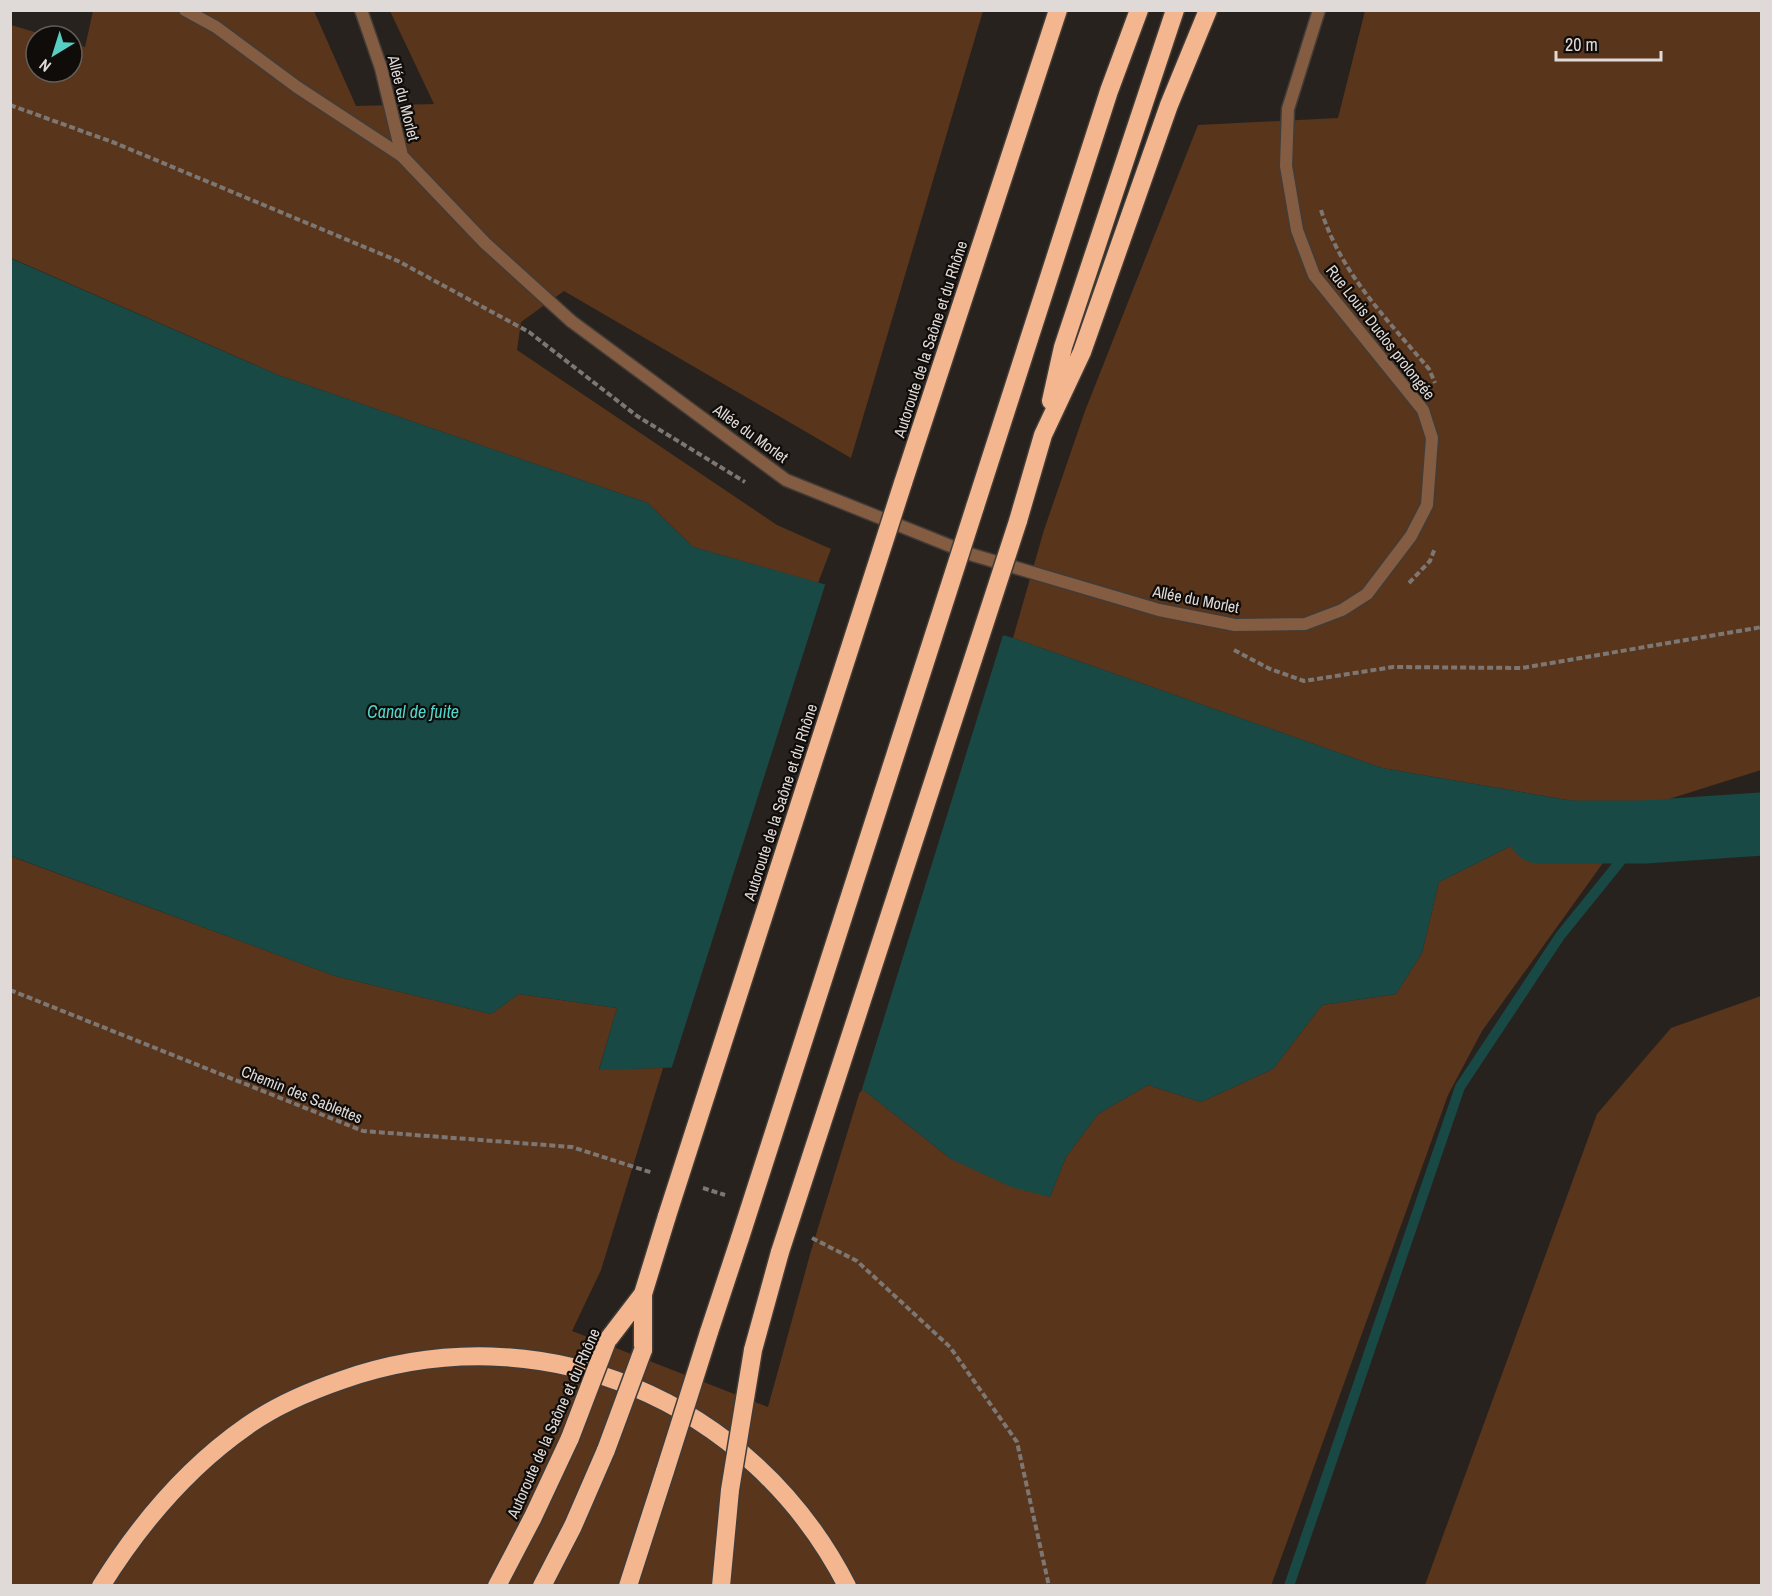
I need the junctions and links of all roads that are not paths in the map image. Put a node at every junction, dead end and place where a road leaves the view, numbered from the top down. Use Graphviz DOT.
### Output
graph roads {
  1 [pos="185,10"];
  2 [pos="361,10"];
  3 [pos="1058,10"];
  4 [pos="1139,10"];
  5 [pos="1175,10"];
  6 [pos="1208,10"];
  7 [pos="1319,10"];
  8 [pos="402,156"];
  9 [pos="1043,435"];
  10 [pos="1305,624"];
  11 [pos="643,1294"];
  12 [pos="101,1586"];
  13 [pos="496,1586"];
  14 [pos="542,1586"];
  15 [pos="628,1586"];
  16 [pos="721,1586"];
  17 [pos="847,1586"];
  1 -- 8 [label="street"];
  2 -- 8 [label="street, Allée du Morlet"];
  3 -- 11 [label="highway, Autoroute de la Saône et du Rhône, bridge"];
  4 -- 15 [label="highway, bridge"];
  5 -- 9 [label="highway"];
  6 -- 9 [label="highway"];
  7 -- 10 [label="street, Rue Louis Duclos prolongée"];
  8 -- 10 [label="street, Allée du Morlet"];
  9 -- 16 [label="highway, bridge"];
  11 -- 13 [label="highway, Autoroute de la Saône et du Rhône, bridge"];
  11 -- 14 [label="highway, bridge"];
  12 -- 17 [label="highway"];
}
